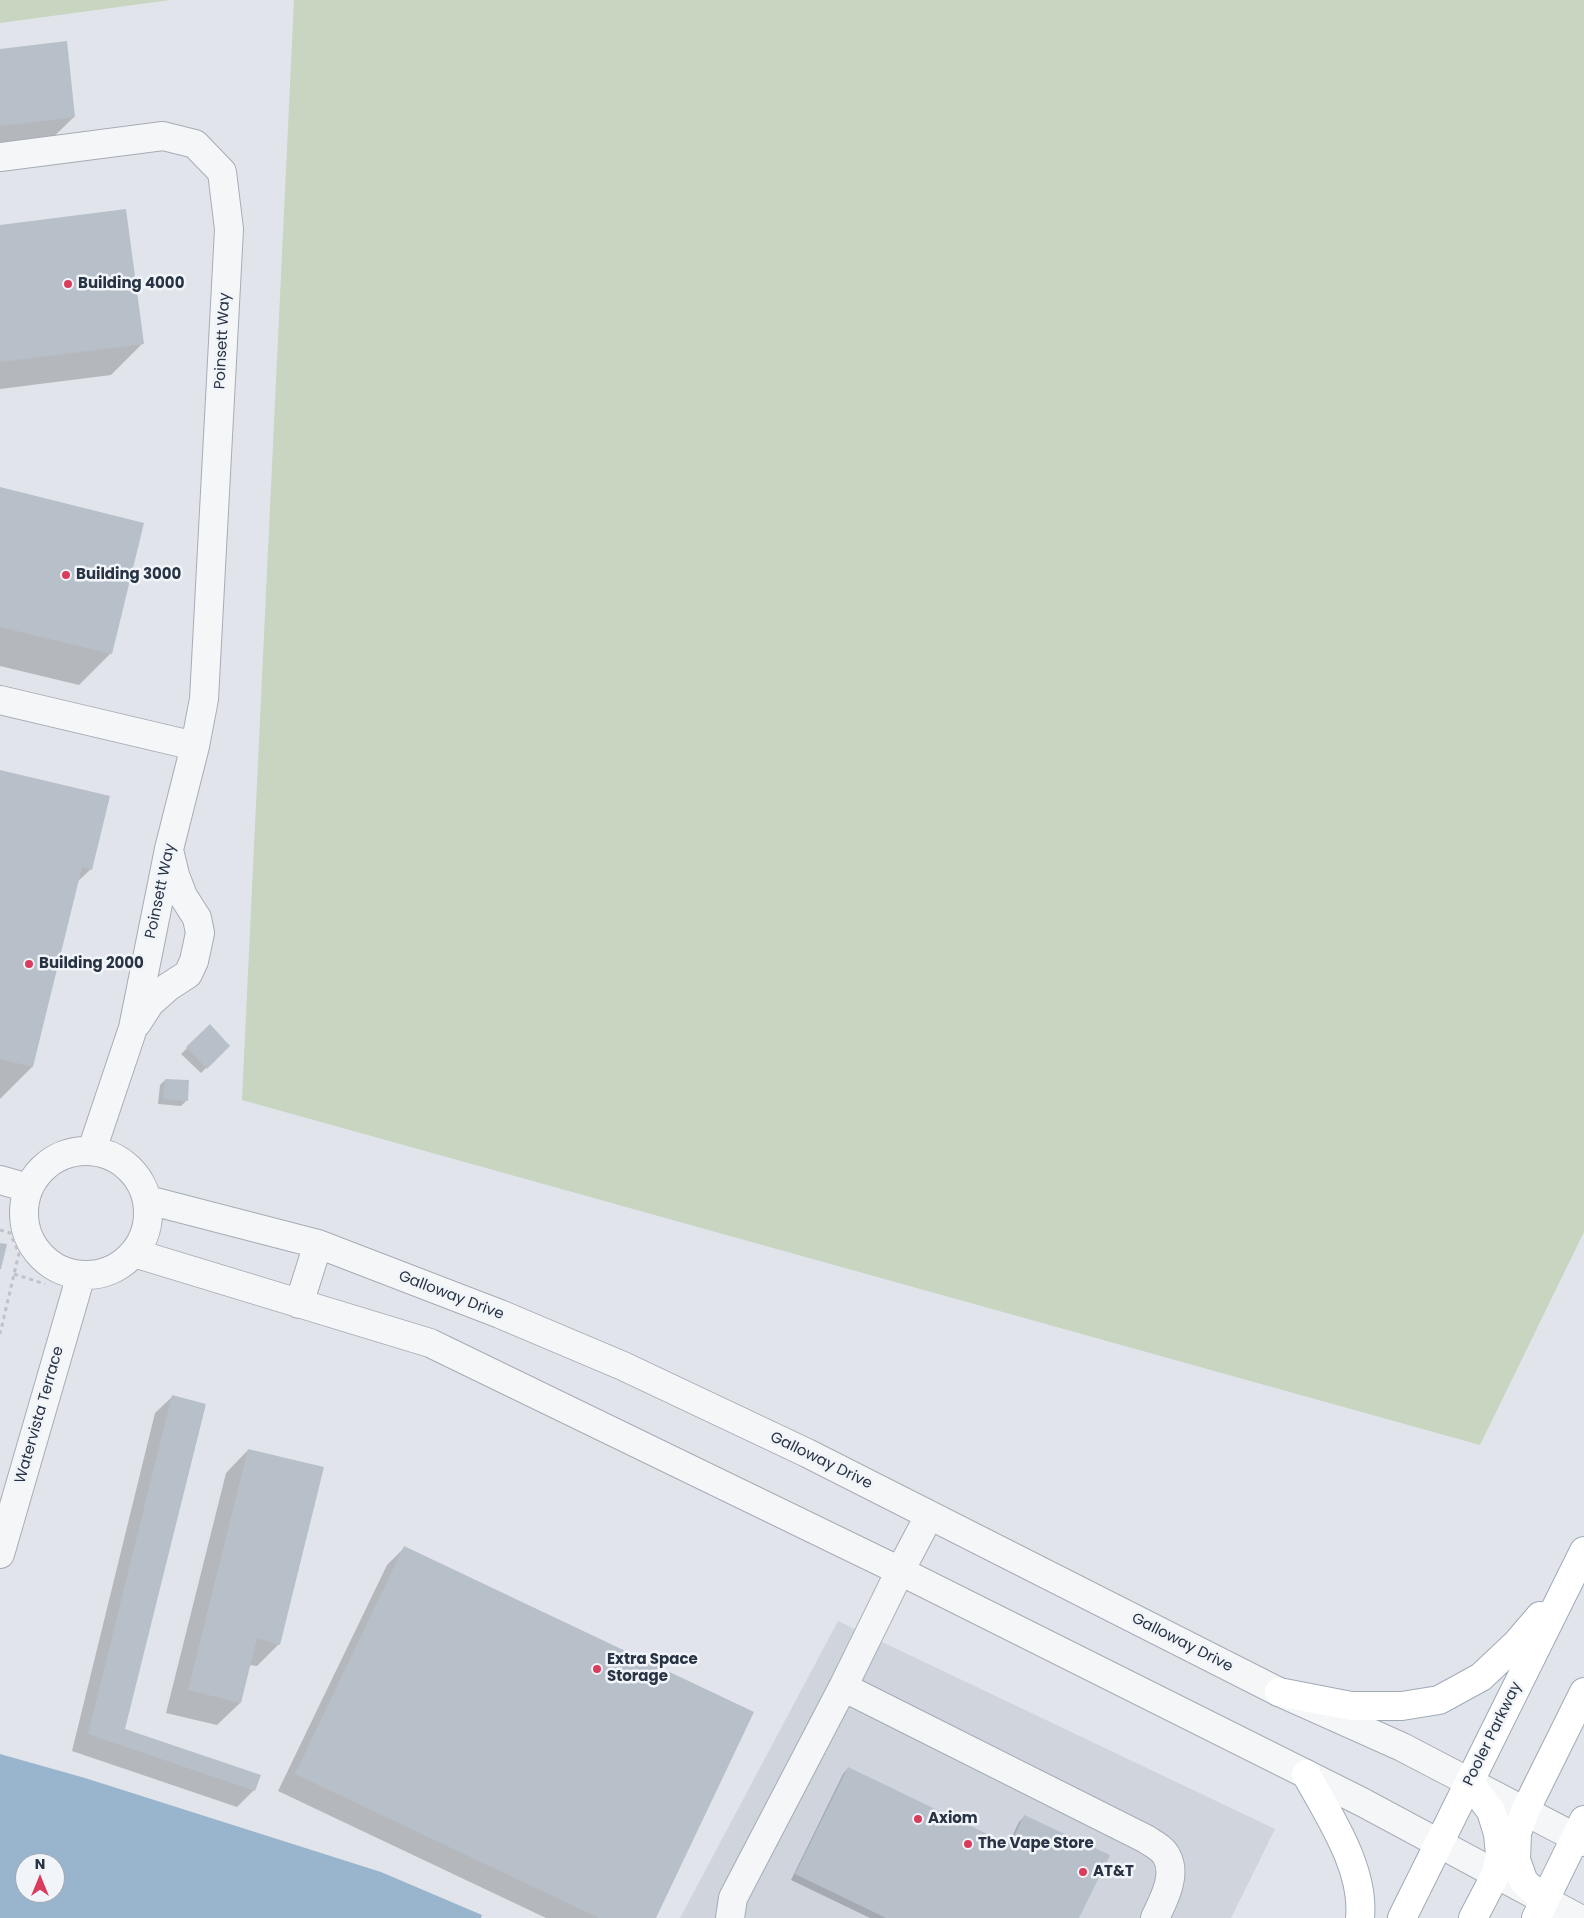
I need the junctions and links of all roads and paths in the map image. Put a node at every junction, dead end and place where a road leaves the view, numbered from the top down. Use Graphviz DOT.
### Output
graph roads {
  1 [pos="0,156"];
  2 [pos="0,700"];
  3 [pos="195,746"];
  4 [pos="169,849"];
  5 [pos="133,1028"];
  6 [pos="92,1150"];
  7 [pos="0,1180"];
  8 [pos="28,1188"];
  9 [pos="148,1200"];
  10 [pos="0,1230"];
  11 [pos="318,1244"];
  12 [pos="134,1253"];
  13 [pos="81,1275"];
  14 [pos="299,1304"];
  15 [pos="0,1334"];
  16 [pos="929,1516"];
  17 [pos="1584,1551"];
  18 [pos="0,1554"];
  19 [pos="900,1571"];
  20 [pos="1567,1584"];
  21 [pos="843,1687"];
  22 [pos="1279,1692"];
  23 [pos="1584,1692"];
  24 [pos="1306,1774"];
  25 [pos="1469,1782"];
  26 [pos="1525,1811"];
  27 [pos="1581,1833"];
  28 [pos="1439,1843"];
  29 [pos="1496,1874"];
  30 [pos="731,1908"];
  31 [pos="1540,1909"];
  32 [pos="1155,1918"];
  33 [pos="1360,1918"];
  34 [pos="1402,1918"];
  35 [pos="1473,1918"];
  36 [pos="1578,1918"];
  1 -- 3 [label="street, Poinsett Way"];
  2 -- 3 [label="street"];
  3 -- 4 [label="street, Poinsett Way"];
  4 -- 5 [label="street, Poinsett Way"];
  4 -- 5 [label="street"];
  5 -- 6 [label="street, Poinsett Way"];
  6 -- 8 [label="street"];
  6 -- 9 [label="street"];
  7 -- 8 [label="street"];
  8 -- 13 [label="street"];
  9 -- 11 [label="street, Galloway Drive"];
  9 -- 12 [label="street"];
  10 -- 15 [label="path"];
  11 -- 14 [label="street"];
  11 -- 16 [label="street, Galloway Drive"];
  12 -- 13 [label="street"];
  12 -- 14 [label="street"];
  13 -- 18 [label="street, Watervista Terrace"];
  14 -- 19 [label="street"];
  16 -- 19 [label="street"];
  16 -- 22 [label="street, Galloway Drive"];
  17 -- 20 [label="main road, Pooler Parkway"];
  19 -- 21 [label="street"];
  19 -- 24 [label="street"];
  20 -- 22 [label="main road"];
  20 -- 25 [label="main road, Pooler Parkway"];
  21 -- 30 [label="street"];
  21 -- 32 [label="street"];
  22 -- 25 [label="street, Galloway Drive"];
  23 -- 26 [label="main road"];
  24 -- 28 [label="street"];
  24 -- 33 [label="main road"];
  25 -- 26 [label="street, Galloway Drive"];
  25 -- 28 [label="main road, Pooler Parkway"];
  25 -- 29 [label="main road"];
  26 -- 27 [label="street, Galloway Drive"];
  26 -- 31 [label="main road"];
  27 -- 31 [label="main road"];
  28 -- 29 [label="street"];
  28 -- 34 [label="main road, Pooler Parkway"];
  29 -- 31 [label="street"];
  29 -- 35 [label="main road"];
  31 -- 36 [label="street"];
}
